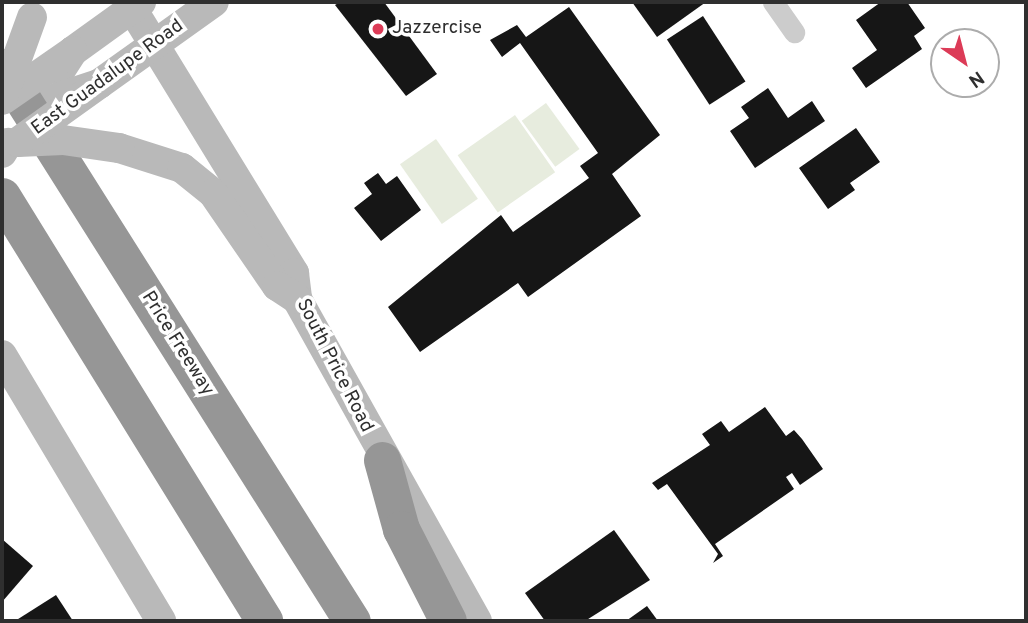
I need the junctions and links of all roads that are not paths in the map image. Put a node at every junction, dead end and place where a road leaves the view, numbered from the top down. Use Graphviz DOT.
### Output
graph roads {
  1 [pos="215,2"];
  2 [pos="773,2"];
  3 [pos="134,4"];
  4 [pos="33,9"];
  5 [pos="794,32"];
  6 [pos="155,43"];
  7 [pos="73,51"];
  8 [pos="2,67"];
  9 [pos="99,84"];
  10 [pos="2,100"];
  11 [pos="35,105"];
  12 [pos="5,142"];
  13 [pos="2,196"];
  14 [pos="297,299"];
  15 [pos="2,355"];
  16 [pos="382,460"];
  17 [pos="161,621"];
  18 [pos="264,621"];
  19 [pos="352,621"];
  20 [pos="447,621"];
  21 [pos="477,621"];
  1 -- 6 [label="main road, East Guadalupe Road"];
  2 -- 5 [label="street"];
  3 -- 6 [label="main road, South Price Road"];
  3 -- 7 [label="main road"];
  4 -- 10 [label="main road, bridge"];
  6 -- 9 [label="main road, East Guadalupe Road"];
  6 -- 14 [label="main road, South Price Road"];
  7 -- 10 [label="main road, bridge"];
  7 -- 11 [label="main road"];
  8 -- 19 [label="highway, Price Freeway"];
  9 -- 11 [label="main road, bridge"];
  9 -- 12 [label="main road, East Guadalupe Road, bridge"];
  11 -- 12 [label="main road"];
  12 -- 14 [label="main road, bridge"];
  13 -- 18 [label="highway"];
  14 -- 16 [label="main road, South Price Road"];
  15 -- 17 [label="main road"];
  16 -- 20 [label="highway"];
  16 -- 21 [label="main road, South Price Road"];
}
